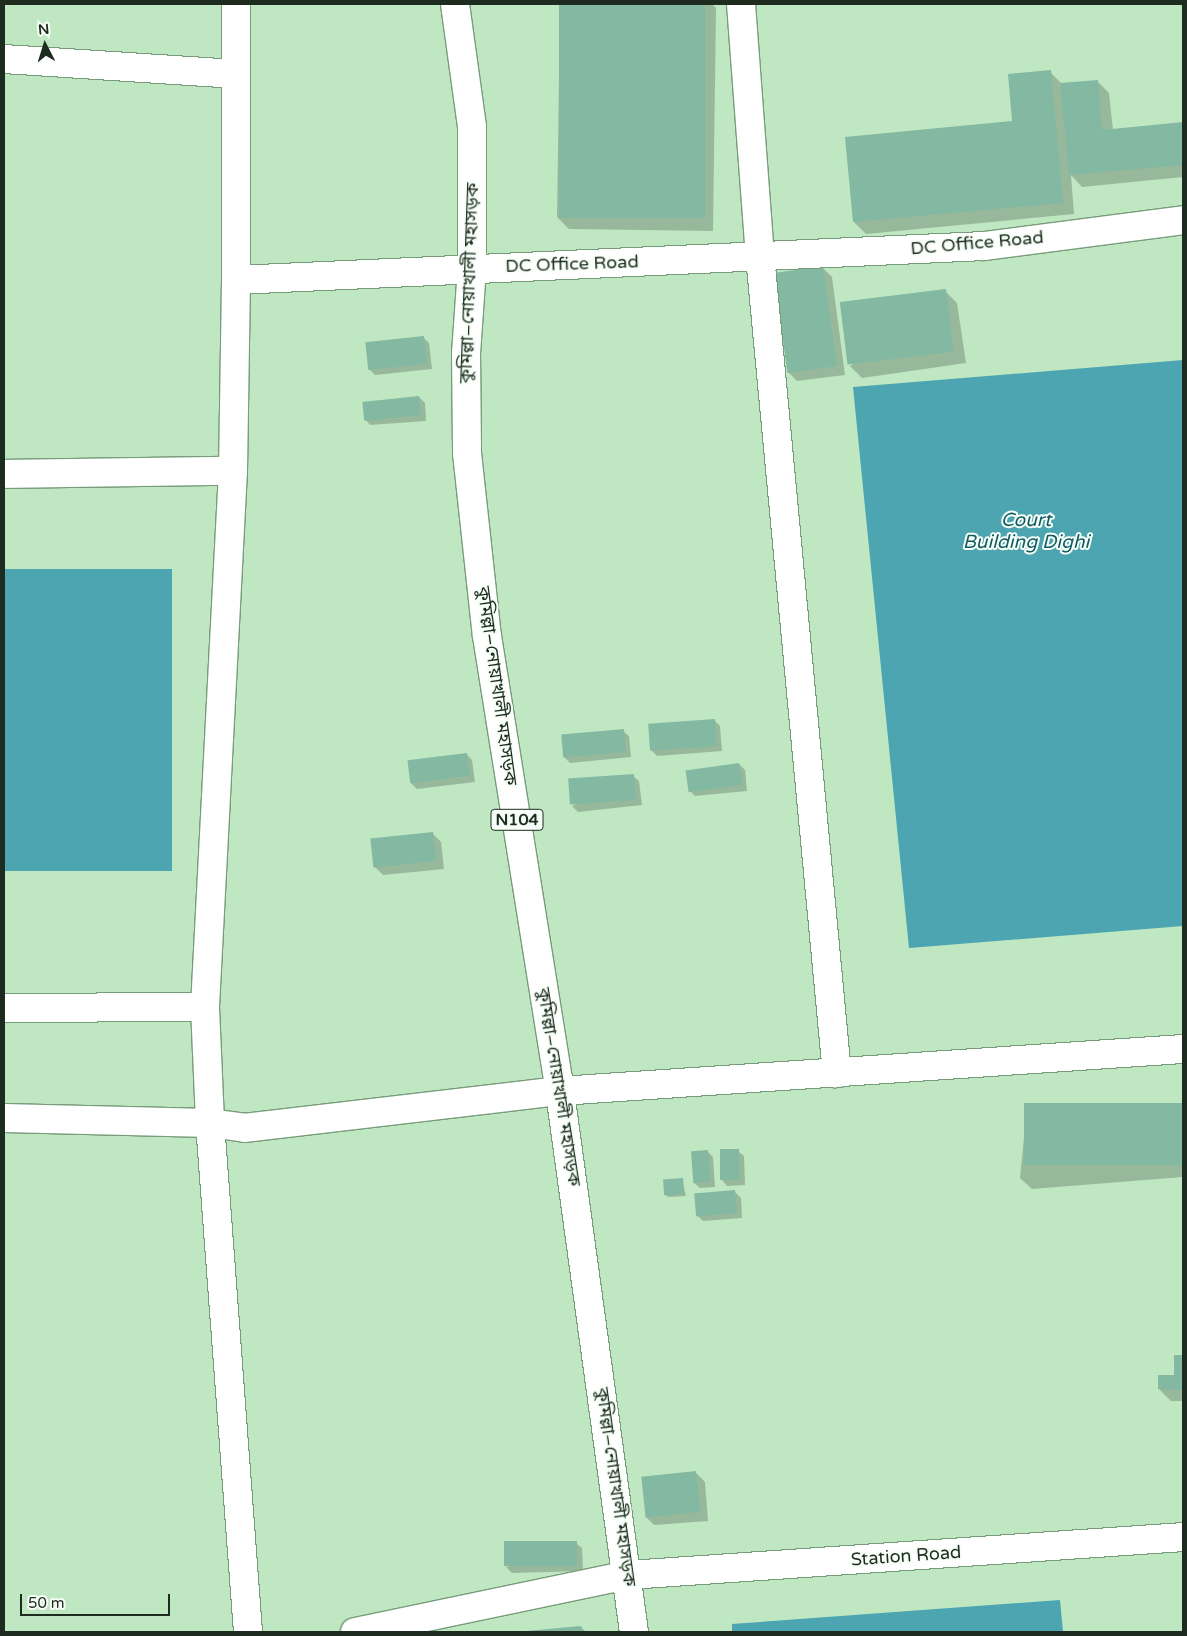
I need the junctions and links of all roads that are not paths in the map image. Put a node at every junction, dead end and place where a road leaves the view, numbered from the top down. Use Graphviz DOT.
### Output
graph roads {
  1 [pos="236,4"];
  2 [pos="455,4"];
  3 [pos="741,4"];
  4 [pos="4,59"];
  5 [pos="235,74"];
  6 [pos="1181,218"];
  7 [pos="760,256"];
  8 [pos="472,268"];
  9 [pos="236,280"];
  10 [pos="233,471"];
  11 [pos="4,474"];
  12 [pos="205,1007"];
  13 [pos="4,1008"];
  14 [pos="1183,1049"];
  15 [pos="837,1072"];
  16 [pos="560,1091"];
  17 [pos="4,1118"];
  18 [pos="210,1123"];
  19 [pos="1183,1537"];
  20 [pos="628,1575"];
  21 [pos="248,1632"];
  22 [pos="355,1632"];
  23 [pos="634,1632"];
  1 -- 5 [label="main road"];
  2 -- 8 [label="main road, কুমিল্লা–নোয়াখালী মহাসড়ক / N104"];
  3 -- 7 [label="main road"];
  4 -- 5 [label="main road"];
  5 -- 9 [label="main road"];
  6 -- 7 [label="main road, DC Office Road"];
  7 -- 8 [label="main road, DC Office Road"];
  7 -- 15 [label="main road"];
  8 -- 9 [label="main road, DC Office Road"];
  8 -- 16 [label="main road, কুমিল্লা–নোয়াখালী মহাসড়ক / N104"];
  9 -- 10 [label="main road"];
  10 -- 11 [label="main road"];
  10 -- 12 [label="main road"];
  12 -- 13 [label="main road"];
  12 -- 18 [label="main road"];
  14 -- 15 [label="main road"];
  15 -- 16 [label="main road"];
  16 -- 18 [label="main road"];
  16 -- 20 [label="main road, কুমিল্লা–নোয়াখালী মহাসড়ক / N104"];
  17 -- 18 [label="main road"];
  18 -- 21 [label="main road"];
  19 -- 20 [label="main road, Station Road"];
  20 -- 22 [label="main road, Station Road"];
  20 -- 23 [label="main road, কুমিল্লা–নোয়াখালী মহাসড়ক / N104"];
}
